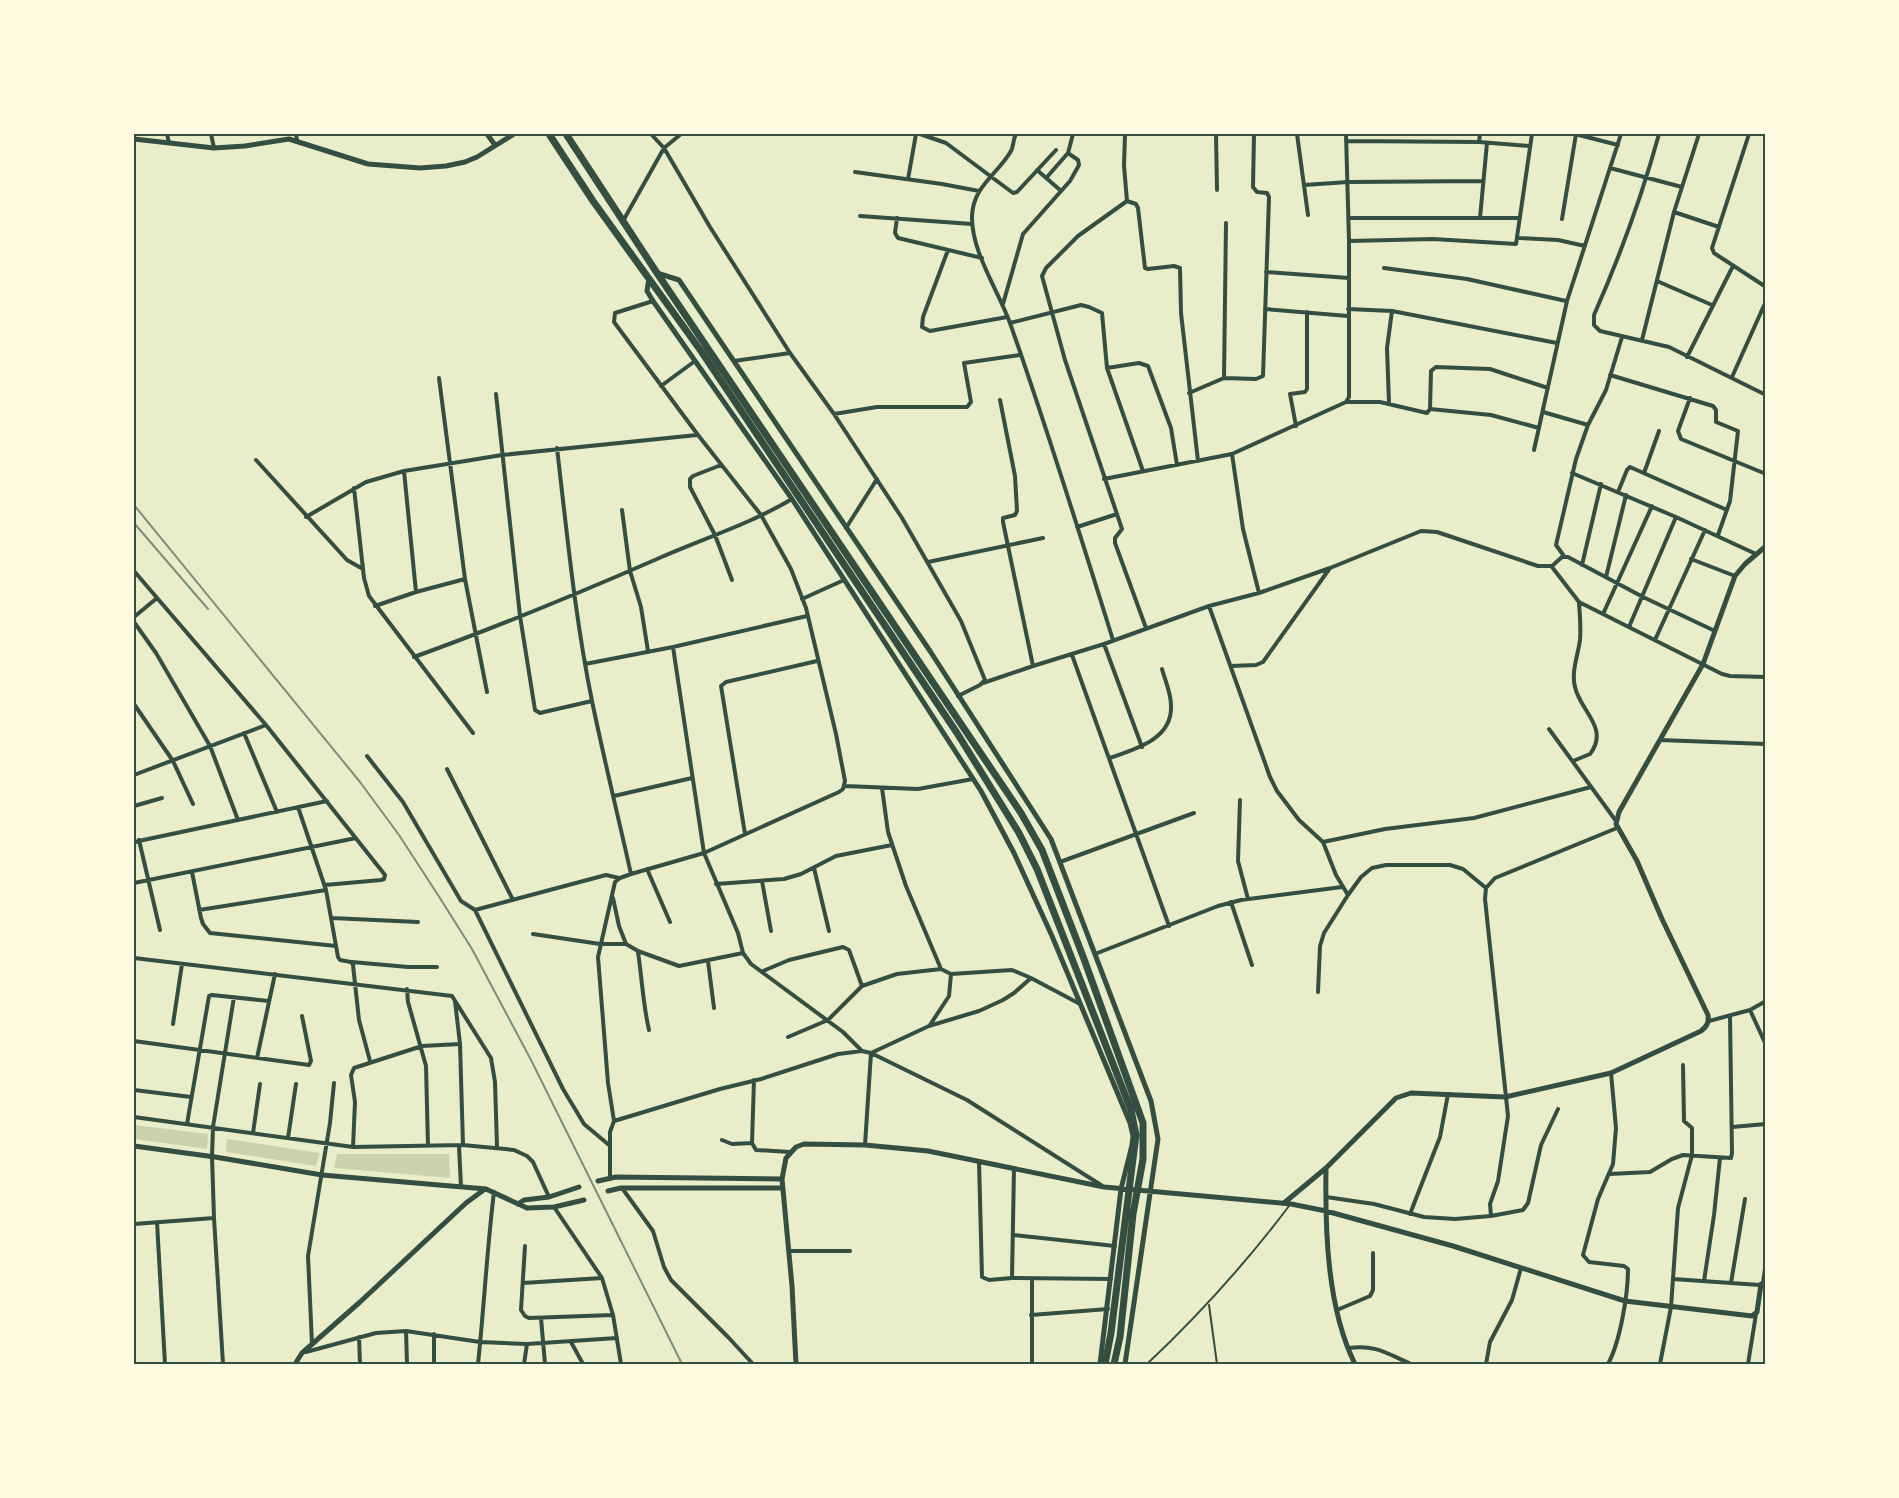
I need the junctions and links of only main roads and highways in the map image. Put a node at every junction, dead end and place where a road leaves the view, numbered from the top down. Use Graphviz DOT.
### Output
graph roads {
  1 [pos="549,134"];
  2 [pos="566,134"];
  3 [pos="1105,1365"];
  4 [pos="1114,1365"];
  1 -- 3 [label="main road"];
  2 -- 4 [label="main road"];
}
